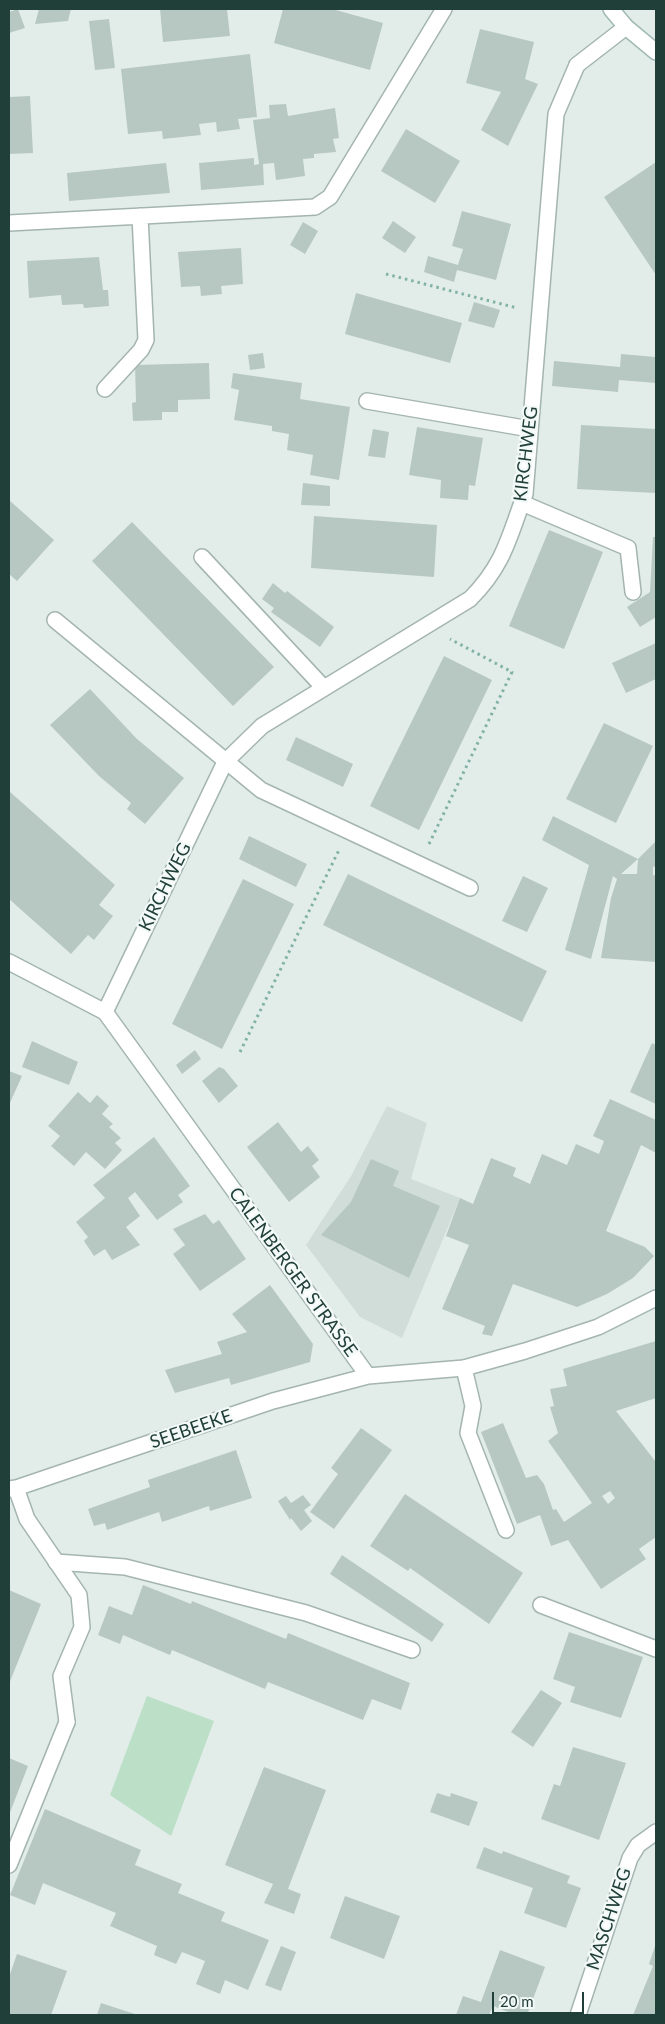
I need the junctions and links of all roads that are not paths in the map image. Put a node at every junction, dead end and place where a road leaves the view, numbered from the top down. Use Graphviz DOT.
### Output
graph roads {
  1 [pos="444,9"];
  2 [pos="611,9"];
  3 [pos="626,27"];
  4 [pos="656,52"];
  5 [pos="140,216"];
  6 [pos="9,223"];
  7 [pos="105,389"];
  8 [pos="368,401"];
  9 [pos="530,429"];
  10 [pos="522,503"];
  11 [pos="202,557"];
  12 [pos="633,592"];
  13 [pos="55,620"];
  14 [pos="324,688"];
  15 [pos="225,762"];
  16 [pos="470,888"];
  17 [pos="9,962"];
  18 [pos="105,1012"];
  19 [pos="656,1298"];
  20 [pos="464,1368"];
  21 [pos="368,1376"];
  22 [pos="12,1488"];
  23 [pos="506,1530"];
  24 [pos="56,1562"];
  25 [pos="541,1606"];
  26 [pos="656,1649"];
  27 [pos="412,1650"];
  28 [pos="656,1832"];
  29 [pos="9,1865"];
  30 [pos="578,2015"];
  1 -- 5 [label="street"];
  2 -- 3 [label="street"];
  3 -- 4 [label="street"];
  3 -- 9 [label="street, KIRCHWEG"];
  5 -- 6 [label="street"];
  5 -- 7 [label="street"];
  8 -- 9 [label="street"];
  9 -- 10 [label="street, KIRCHWEG"];
  10 -- 12 [label="street"];
  10 -- 14 [label="street, KIRCHWEG"];
  11 -- 14 [label="street"];
  13 -- 15 [label="street"];
  14 -- 15 [label="street, KIRCHWEG"];
  15 -- 16 [label="street"];
  15 -- 18 [label="street, KIRCHWEG"];
  17 -- 18 [label="street, CALENBERGER STRASSE"];
  18 -- 21 [label="street, CALENBERGER STRASSE"];
  19 -- 20 [label="street, CALENBERGER STRASSE"];
  20 -- 21 [label="street, CALENBERGER STRASSE"];
  20 -- 23 [label="street"];
  21 -- 22 [label="street, SEEBEEKE"];
  22 -- 24 [label="street, SEEBEEKE"];
  24 -- 27 [label="street"];
  24 -- 29 [label="street, SEEBEEKE"];
  25 -- 26 [label="street"];
  28 -- 30 [label="street, MASCHWEG"];
}
